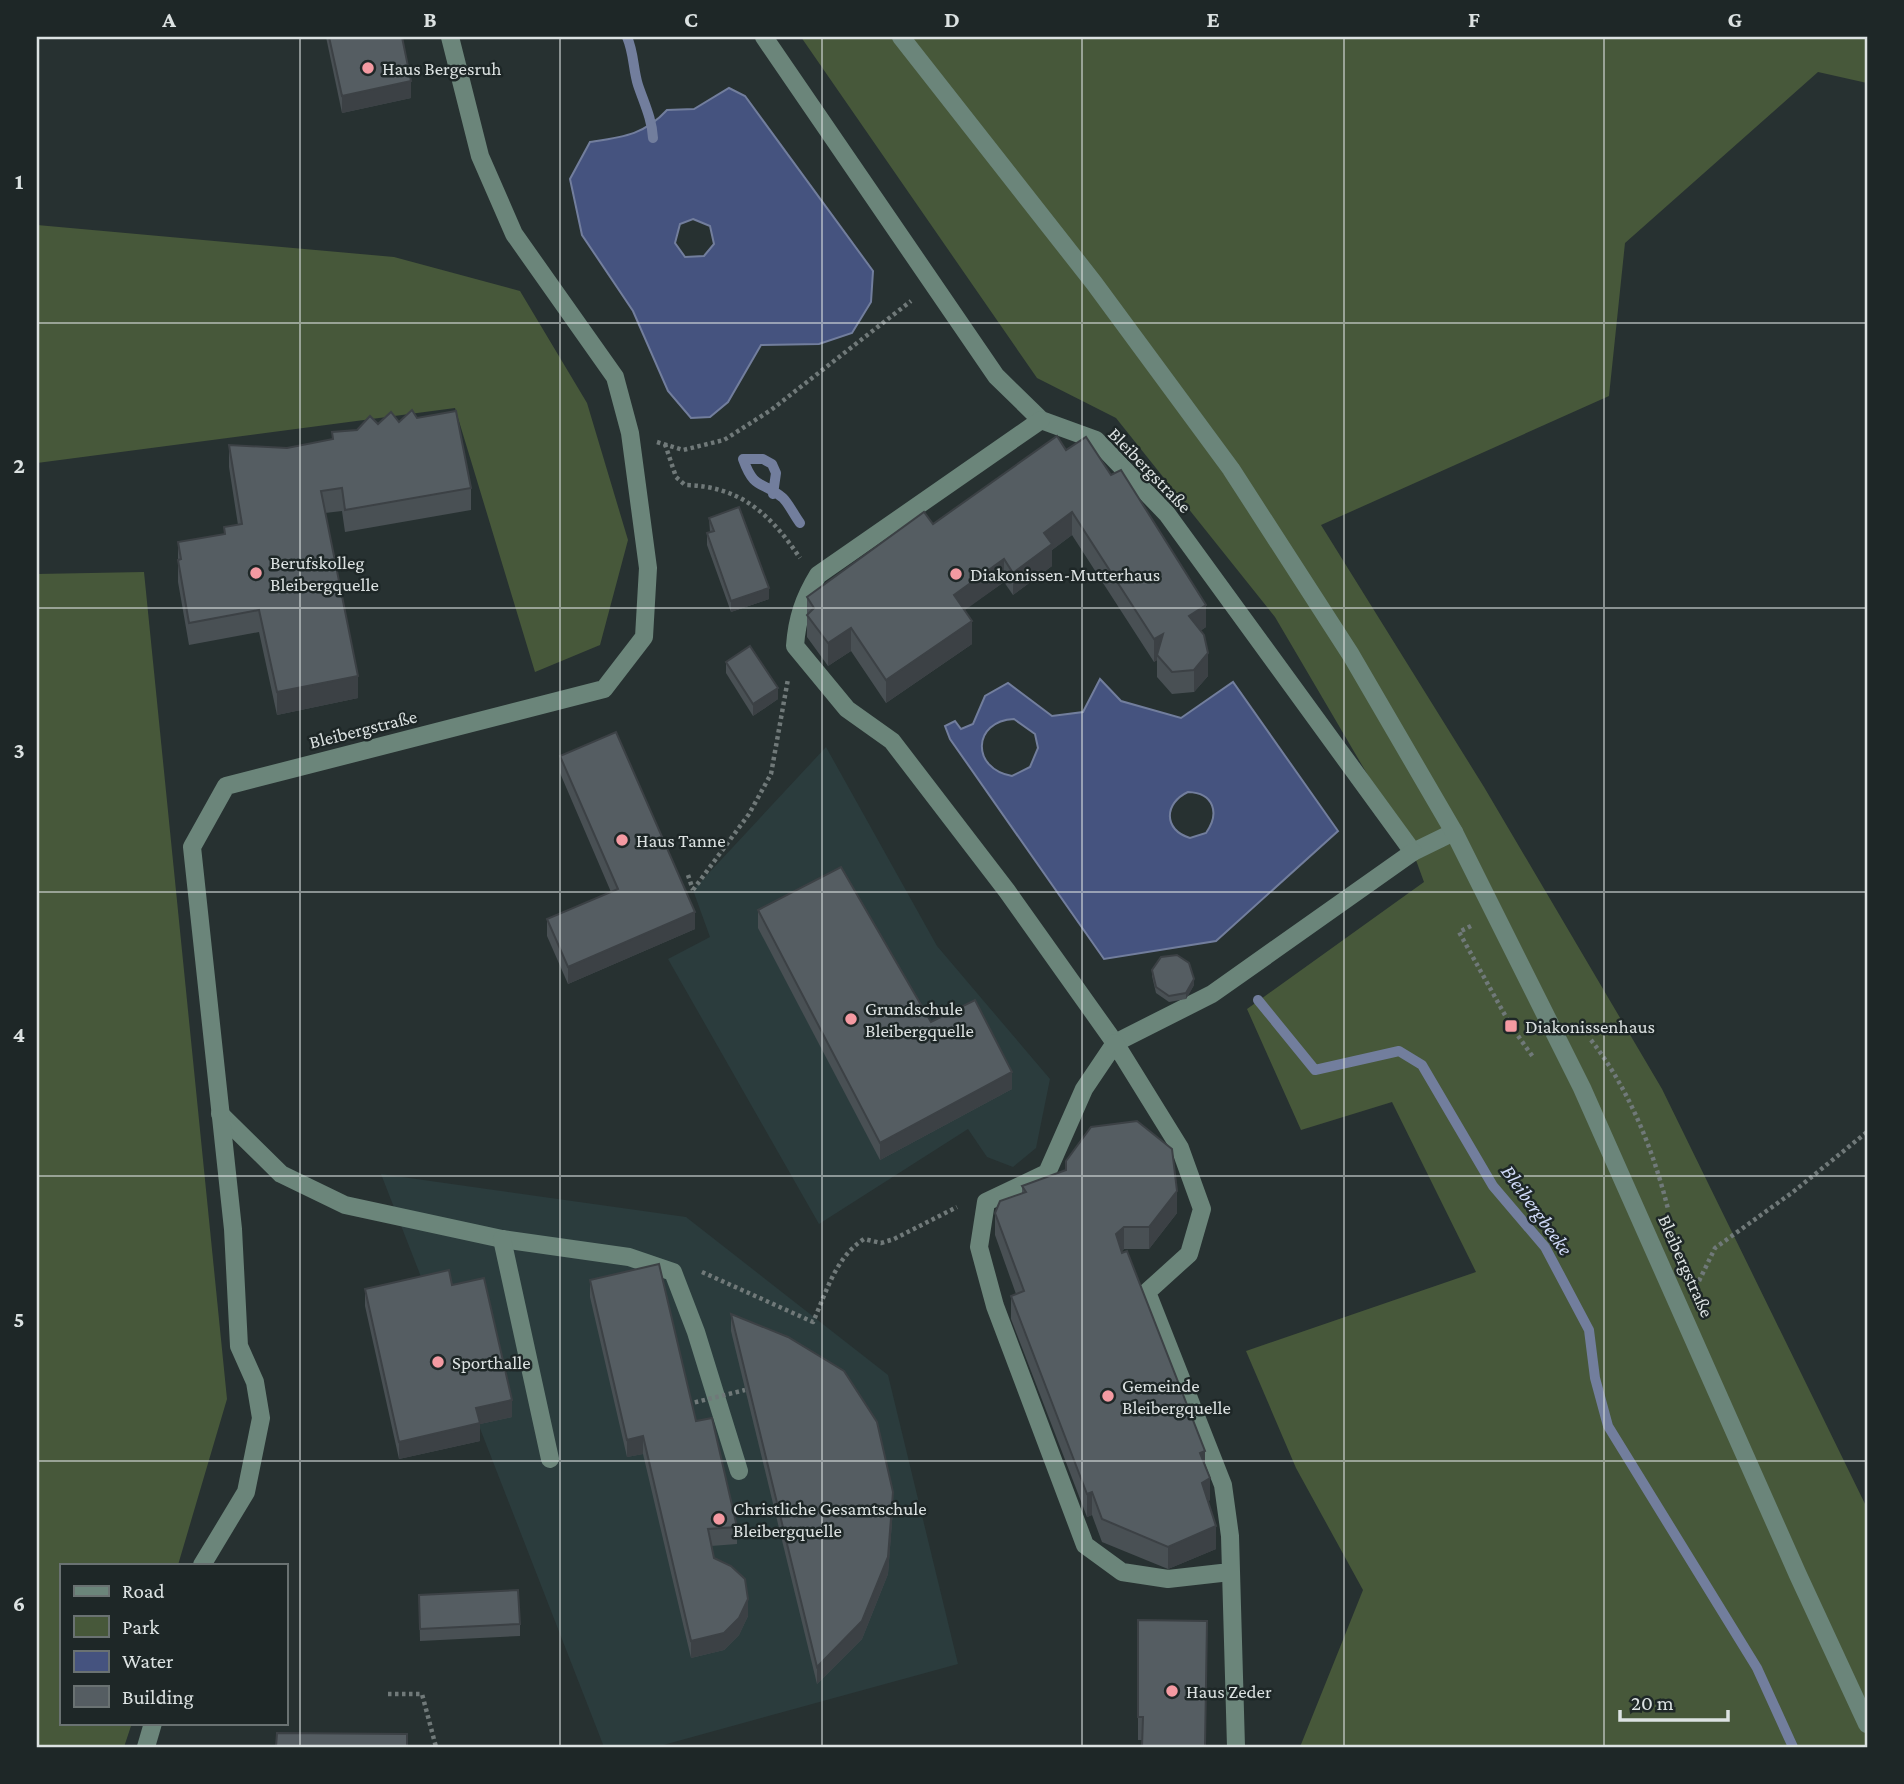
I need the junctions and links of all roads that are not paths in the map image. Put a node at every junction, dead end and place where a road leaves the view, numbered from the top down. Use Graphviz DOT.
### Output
graph roads {
  1 [pos="450,37"];
  2 [pos="764,37"];
  3 [pos="901,37"];
  4 [pos="1041,420"];
  5 [pos="1454,832"];
  6 [pos="1413,852"];
  7 [pos="1115,1043"];
  8 [pos="219,1114"];
  9 [pos="502,1239"];
  10 [pos="550,1459"];
  11 [pos="739,1471"];
  12 [pos="203,1564"];
  13 [pos="1230,1572"];
  14 [pos="153,1724"];
  15 [pos="1867,1724"];
  16 [pos="146,1747"];
  17 [pos="1236,1747"];
  1 -- 8 [label="street, Bleibergstraße"];
  2 -- 4 [label="street, Bleibergstraße"];
  3 -- 5 [label="street, Bleibergstraße"];
  4 -- 6 [label="street, Bleibergstraße"];
  4 -- 7 [label="street"];
  5 -- 6 [label="street"];
  5 -- 15 [label="street, Bleibergstraße"];
  6 -- 7 [label="street"];
  7 -- 13 [label="street"];
  7 -- 13 [label="street"];
  8 -- 9 [label="street"];
  8 -- 12 [label="street, Bleibergstraße"];
  9 -- 10 [label="street"];
  9 -- 11 [label="street"];
  13 -- 17 [label="street"];
  14 -- 16 [label="street"];
}
